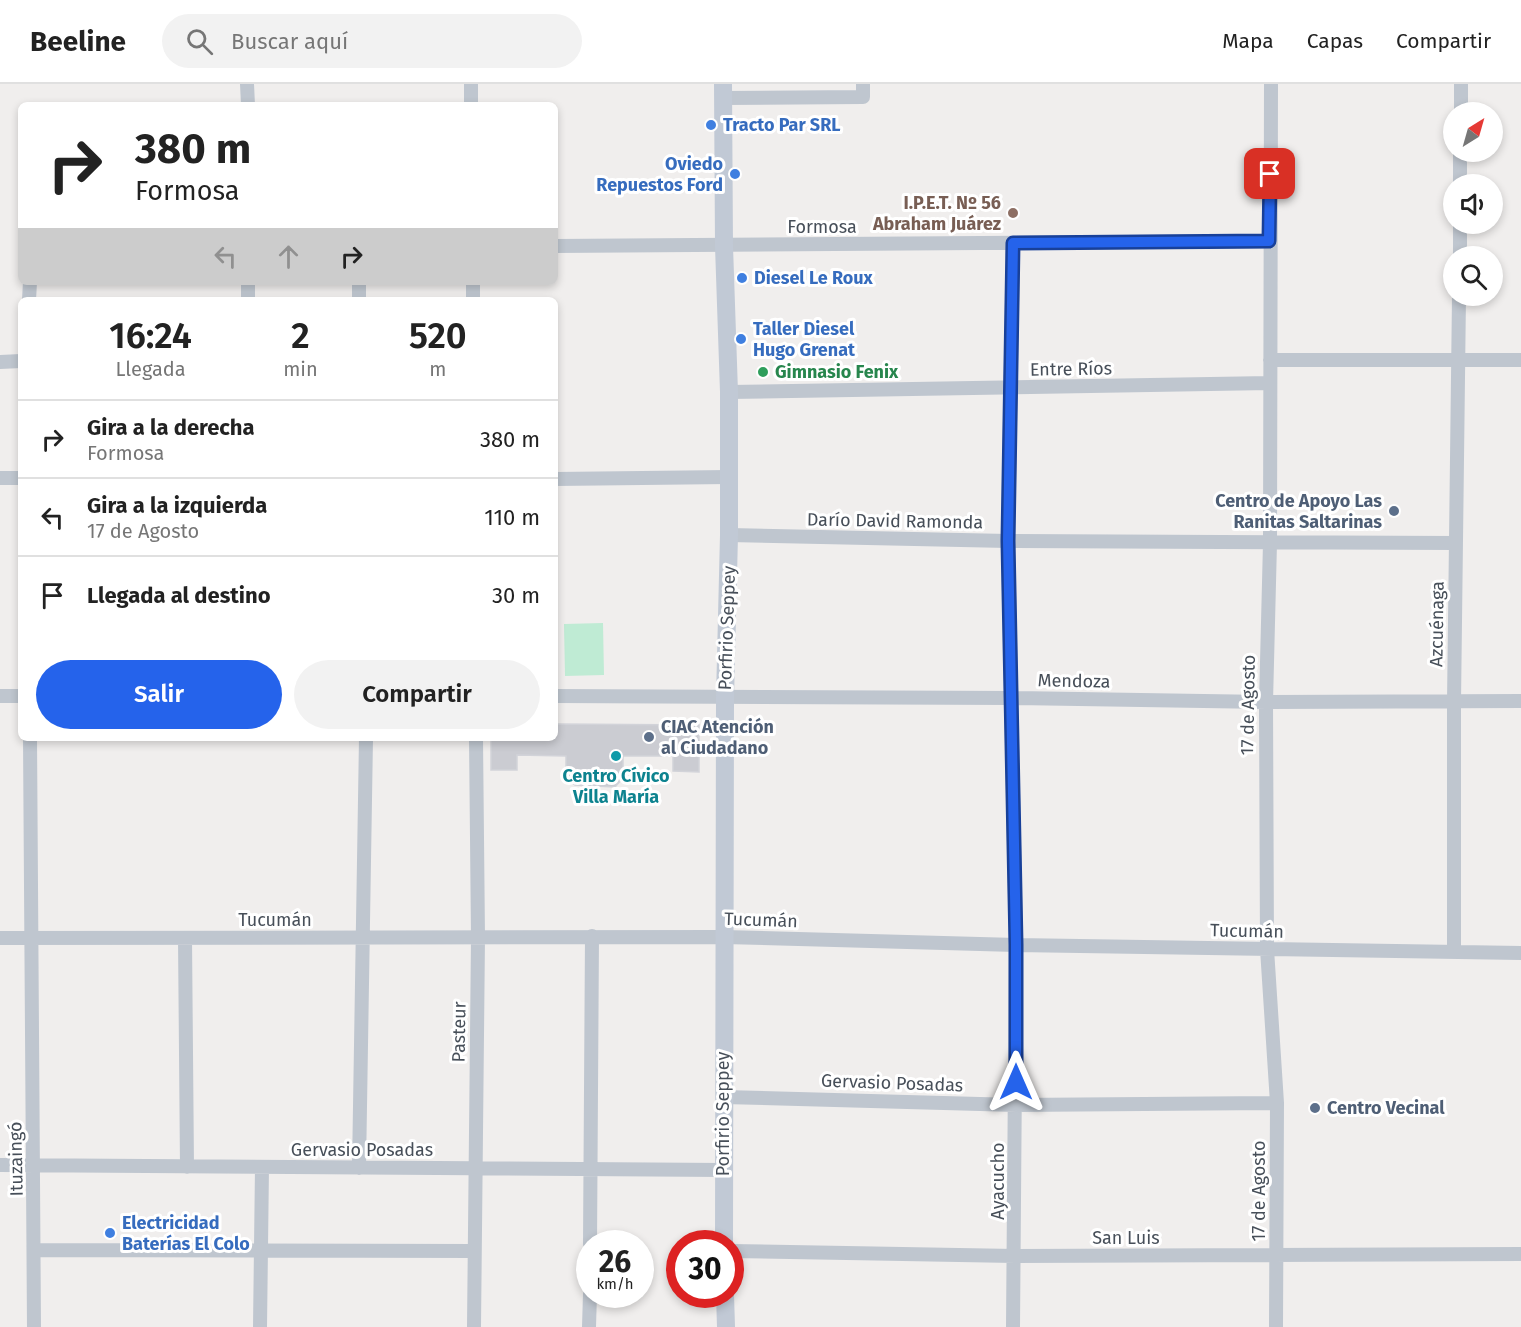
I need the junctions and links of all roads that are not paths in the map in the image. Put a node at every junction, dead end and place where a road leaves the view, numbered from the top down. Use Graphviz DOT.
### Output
graph roads {
  1 [pos="247,84"];
  2 [pos="471,84"];
  3 [pos="1271,84"];
  4 [pos="1461,84"];
  5 [pos="723,91"];
  6 [pos="863,91"];
  7 [pos="248,102"];
  8 [pos="471,102"];
  9 [pos="1461,102"];
  10 [pos="1269,241"];
  11 [pos="1013,243"];
  12 [pos="558,246"];
  13 [pos="724,246"];
  14 [pos="1459,306"];
  15 [pos="1459,358"];
  16 [pos="1270,360"];
  17 [pos="1521,360"];
  18 [pos="18,361"];
  19 [pos="0,362"];
  20 [pos="1270,383"];
  21 [pos="1010,388"];
  22 [pos="729,392"];
  23 [pos="729,477"];
  24 [pos="0,478"];
  25 [pos="18,478"];
  26 [pos="558,479"];
  27 [pos="729,536"];
  28 [pos="1008,541"];
  29 [pos="1270,543"];
  30 [pos="1456,543"];
  31 [pos="0,696"];
  32 [pos="18,696"];
  33 [pos="558,696"];
  34 [pos="725,698"];
  35 [pos="1011,698"];
  36 [pos="1521,701"];
  37 [pos="1266,702"];
  38 [pos="1454,703"];
  39 [pos="30,741"];
  40 [pos="366,741"];
  41 [pos="476,741"];
  42 [pos="592,936"];
  43 [pos="363,937"];
  44 [pos="478,937"];
  45 [pos="724,937"];
  46 [pos="0,938"];
  47 [pos="32,938"];
  48 [pos="185,938"];
  49 [pos="1016,945"];
  50 [pos="1267,949"];
  51 [pos="1454,952"];
  52 [pos="1521,953"];
  53 [pos="723,1097"];
  54 [pos="1277,1102"];
  55 [pos="1016,1105"];
  56 [pos="0,1165"];
  57 [pos="34,1165"];
  58 [pos="187,1167"];
  59 [pos="262,1167"];
  60 [pos="358,1168"];
  61 [pos="475,1168"];
  62 [pos="590,1169"];
  63 [pos="723,1170"];
  64 [pos="590,1230"];
  65 [pos="724,1230"];
  66 [pos="35,1250"];
  67 [pos="261,1251"];
  68 [pos="474,1251"];
  69 [pos="744,1251"];
  70 [pos="1521,1254"];
  71 [pos="1015,1256"];
  72 [pos="1277,1256"];
  73 [pos="590,1308"];
  74 [pos="725,1308"];
  75 [pos="34,1327"];
  76 [pos="260,1327"];
  77 [pos="474,1327"];
  78 [pos="589,1327"];
  79 [pos="726,1327"];
  80 [pos="1013,1327"];
  81 [pos="1276,1327"];
  1 -- 7 [label="street"];
  2 -- 8 [label="street"];
  3 -- 10 [label="street, 17 de Agosto"];
  4 -- 9 [label="street"];
  5 -- 6 [label="street"];
  5 -- 13 [label="main road, Porfirio Seppey"];
  10 -- 11 [label="street, Formosa"];
  10 -- 16 [label="street, 17 de Agosto"];
  11 -- 13 [label="street, Formosa"];
  11 -- 21 [label="street, Ayacucho"];
  12 -- 13 [label="street, Formosa"];
  13 -- 22 [label="main road, Porfirio Seppey"];
  14 -- 15 [label="street, Azcuénaga"];
  15 -- 16 [label="street"];
  15 -- 17 [label="street"];
  15 -- 30 [label="street, Azcuénaga"];
  16 -- 20 [label="street, 17 de Agosto"];
  18 -- 19 [label="street"];
  20 -- 21 [label="street, Entre Ríos"];
  20 -- 29 [label="street, 17 de Agosto"];
  21 -- 22 [label="street, Entre Ríos"];
  21 -- 28 [label="street, Ayacucho"];
  22 -- 23 [label="main road, Porfirio Seppey"];
  23 -- 26 [label="street"];
  23 -- 27 [label="main road, Porfirio Seppey"];
  24 -- 25 [label="street"];
  27 -- 28 [label="street, Darío David Ramonda"];
  27 -- 34 [label="main road, Porfirio Seppey"];
  28 -- 29 [label="street, Darío David Ramonda"];
  28 -- 35 [label="street, Ayacucho"];
  29 -- 30 [label="street, Darío David Ramonda"];
  29 -- 37 [label="street, 17 de Agosto"];
  30 -- 38 [label="street, Azcuénaga"];
  31 -- 32 [label="street"];
  33 -- 34 [label="street, Mendoza"];
  34 -- 35 [label="street, Mendoza"];
  34 -- 45 [label="main road, Porfirio Seppey"];
  35 -- 37 [label="street, Mendoza"];
  35 -- 49 [label="street, Ayacucho"];
  36 -- 38 [label="street, Mendoza"];
  37 -- 38 [label="street, Mendoza"];
  37 -- 50 [label="street, 17 de Agosto"];
  38 -- 51 [label="street, Azcuénaga"];
  39 -- 47 [label="street, Ituzaingó"];
  40 -- 43 [label="street"];
  41 -- 44 [label="street, Pasteur"];
  42 -- 44 [label="street, Tucumán"];
  42 -- 45 [label="street, Tucumán"];
  42 -- 62 [label="street"];
  43 -- 44 [label="street, Tucumán"];
  43 -- 48 [label="street, Tucumán"];
  43 -- 60 [label="street"];
  44 -- 61 [label="street, Pasteur"];
  45 -- 49 [label="street, Tucumán"];
  45 -- 53 [label="main road, Porfirio Seppey"];
  46 -- 47 [label="street, Tucumán"];
  47 -- 48 [label="street, Tucumán"];
  47 -- 57 [label="street, Ituzaingó"];
  48 -- 58 [label="street"];
  49 -- 50 [label="street, Tucumán"];
  49 -- 55 [label="street, Ayacucho"];
  50 -- 51 [label="street, Tucumán"];
  50 -- 54 [label="street, 17 de Agosto"];
  51 -- 52 [label="street, Tucumán"];
  53 -- 55 [label="street, Gervasio Posadas"];
  53 -- 63 [label="main road, Porfirio Seppey"];
  54 -- 55 [label="street, Gervasio Posadas"];
  54 -- 72 [label="street, 17 de Agosto"];
  55 -- 71 [label="street, Ayacucho"];
  56 -- 57 [label="street, Gervasio Posadas"];
  57 -- 58 [label="street, Gervasio Posadas"];
  57 -- 66 [label="street, Ituzaingó"];
  58 -- 59 [label="street, Gervasio Posadas"];
  59 -- 60 [label="street, Gervasio Posadas"];
  59 -- 67 [label="street"];
  60 -- 61 [label="street, Gervasio Posadas"];
  61 -- 62 [label="street, Gervasio Posadas"];
  61 -- 68 [label="street, Pasteur"];
  62 -- 63 [label="street, Gervasio Posadas"];
  62 -- 64 [label="street"];
  63 -- 65 [label="main road, Porfirio Seppey"];
  66 -- 67 [label="street"];
  66 -- 75 [label="street, Ituzaingó"];
  67 -- 68 [label="street"];
  67 -- 76 [label="street"];
  68 -- 77 [label="street, Pasteur"];
  69 -- 71 [label="street, San Luis"];
  70 -- 72 [label="street, San Luis"];
  71 -- 72 [label="street, San Luis"];
  71 -- 80 [label="street, Ayacucho"];
  72 -- 81 [label="street, 17 de Agosto"];
  73 -- 78 [label="street"];
  74 -- 79 [label="main road"];
}
